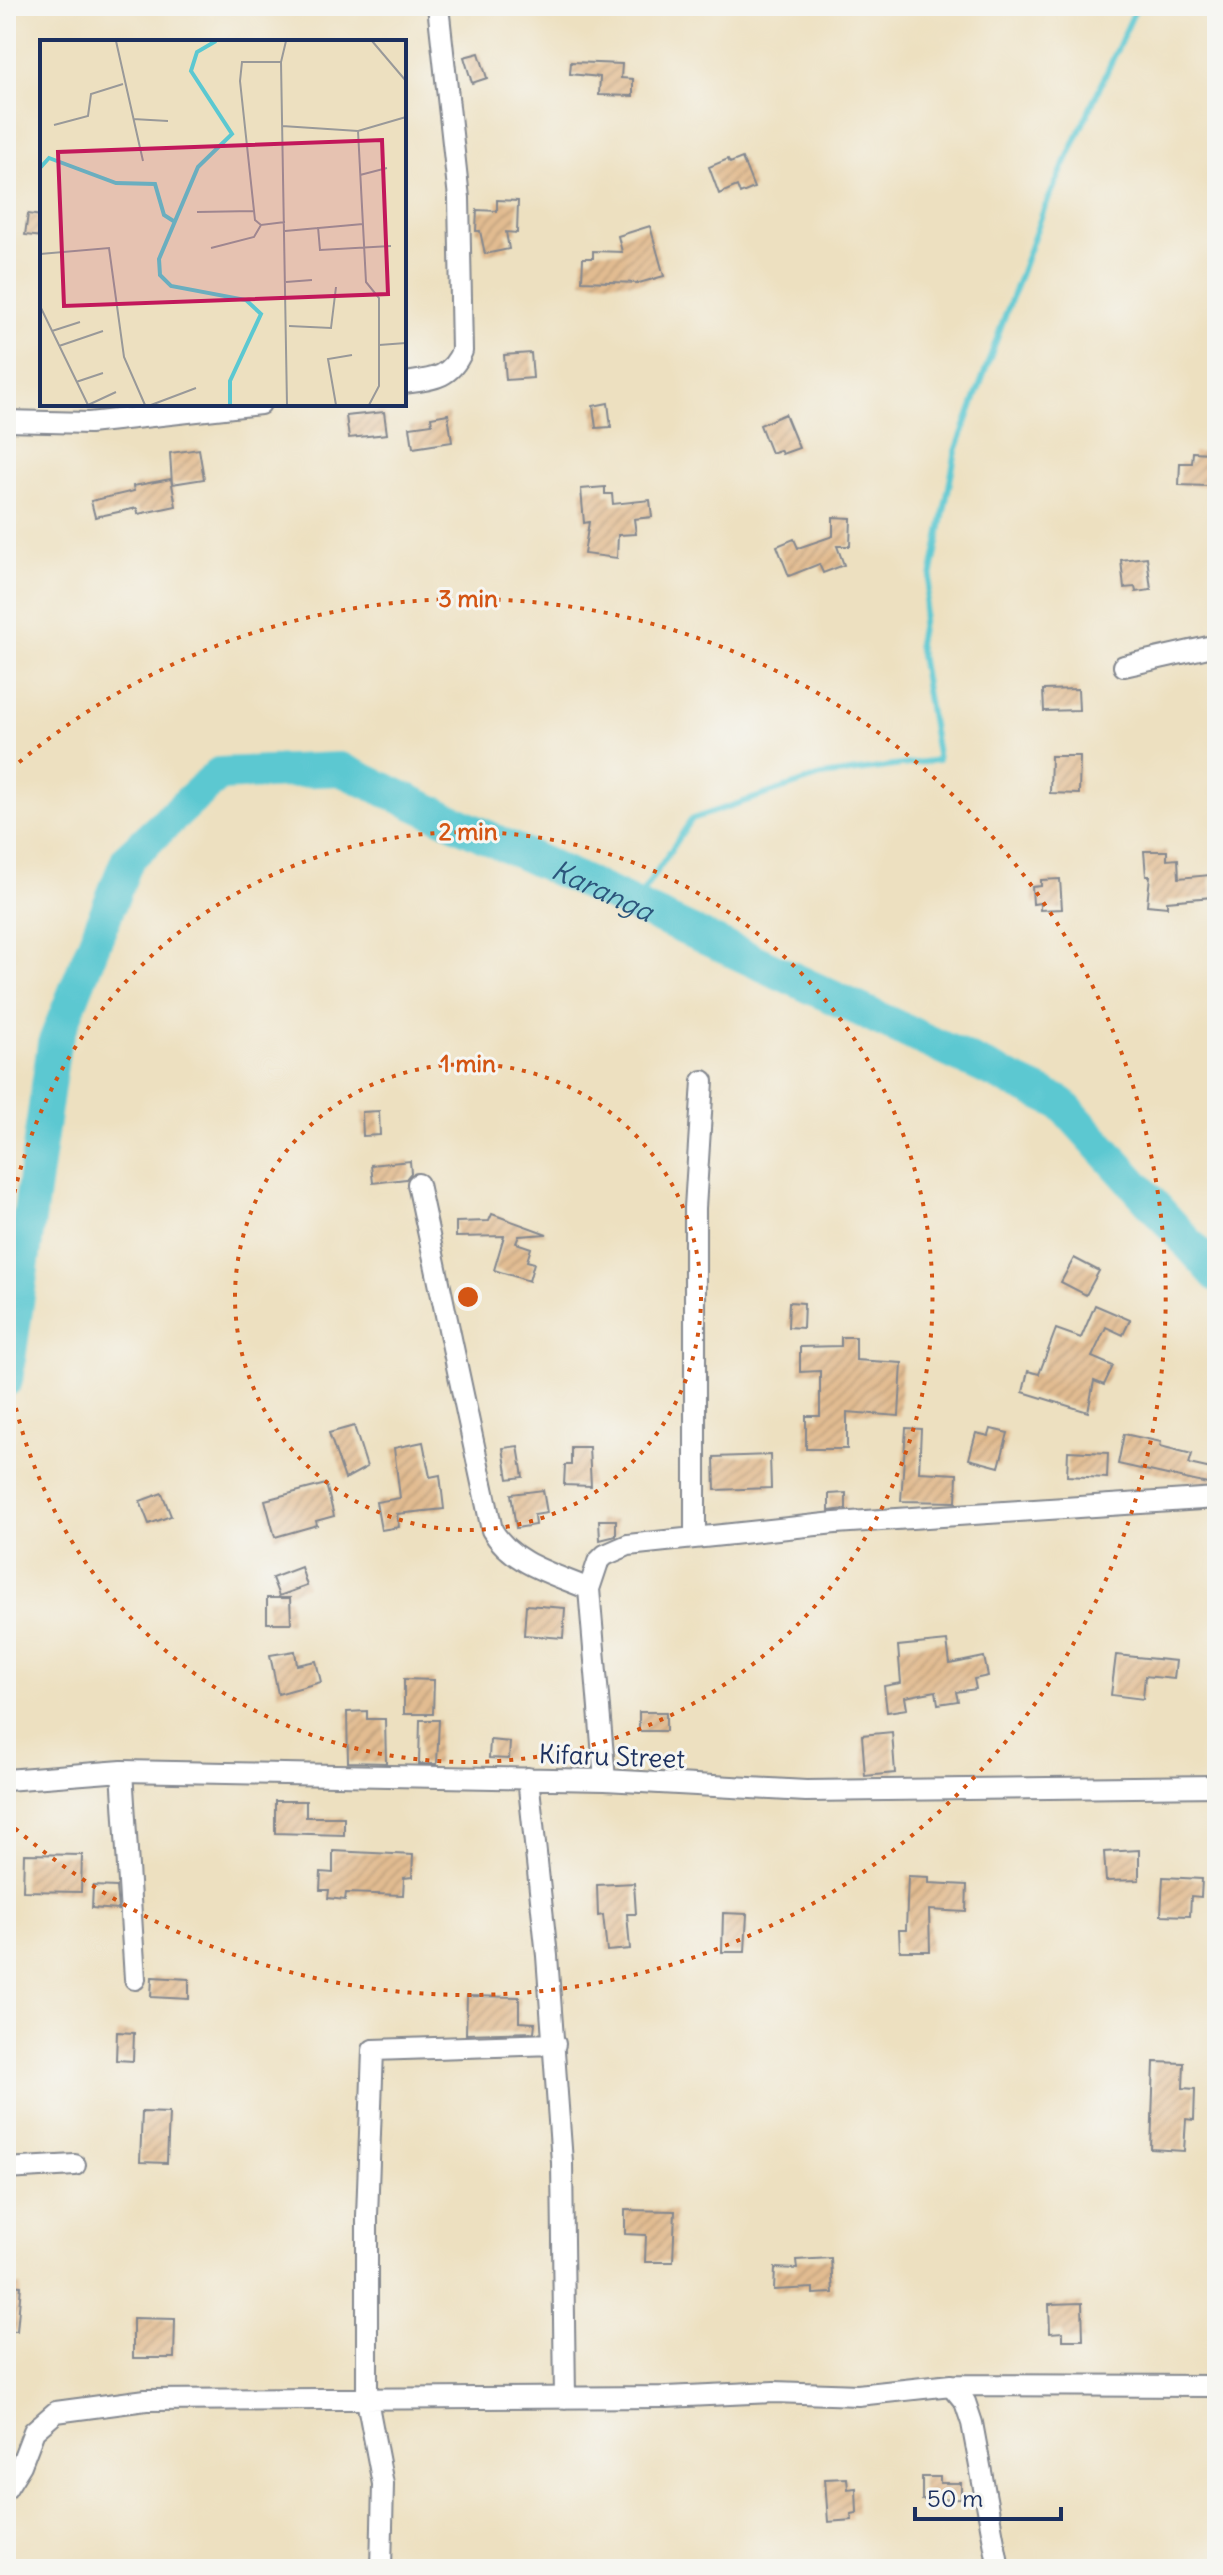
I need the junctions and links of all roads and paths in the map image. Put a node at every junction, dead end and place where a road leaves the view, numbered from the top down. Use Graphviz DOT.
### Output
graph roads {
  1 [pos="438,6"];
  2 [pos="406,383"];
  3 [pos="242,406"];
  4 [pos="6,421"];
  5 [pos="1217,645"];
  6 [pos="1124,666"];
  7 [pos="703,1081"];
  8 [pos="418,1184"];
  9 [pos="1217,1498"];
  10 [pos="695,1536"];
  11 [pos="589,1589"];
  12 [pos="122,1771"];
  13 [pos="528,1778"];
  14 [pos="6,1780"];
  15 [pos="605,1780"];
  16 [pos="1217,1786"];
  17 [pos="135,1979"];
  18 [pos="555,2044"];
  19 [pos="75,2165"];
  20 [pos="6,2169"];
  21 [pos="951,2385"];
  22 [pos="1217,2386"];
  23 [pos="565,2398"];
  24 [pos="367,2400"];
  25 [pos="6,2489"];
  26 [pos="381,2569"];
  27 [pos="999,2569"];
  1 -- 2 [label="street"];
  3 -- 4 [label="street"];
  5 -- 6 [label="street"];
  7 -- 10 [label="street"];
  8 -- 11 [label="street"];
  9 -- 10 [label="street"];
  10 -- 11 [label="street"];
  11 -- 15 [label="street"];
  12 -- 13 [label="street, Kifaru Street"];
  12 -- 14 [label="street, Kifaru Street"];
  12 -- 17 [label="street"];
  13 -- 15 [label="street, Kifaru Street"];
  13 -- 18 [label="street"];
  15 -- 16 [label="street, Kifaru Street"];
  18 -- 23 [label="street"];
  18 -- 24 [label="street"];
  19 -- 20 [label="street"];
  21 -- 22 [label="street"];
  21 -- 23 [label="street"];
  21 -- 27 [label="street"];
  23 -- 24 [label="street"];
  24 -- 25 [label="street"];
  24 -- 26 [label="street"];
}
